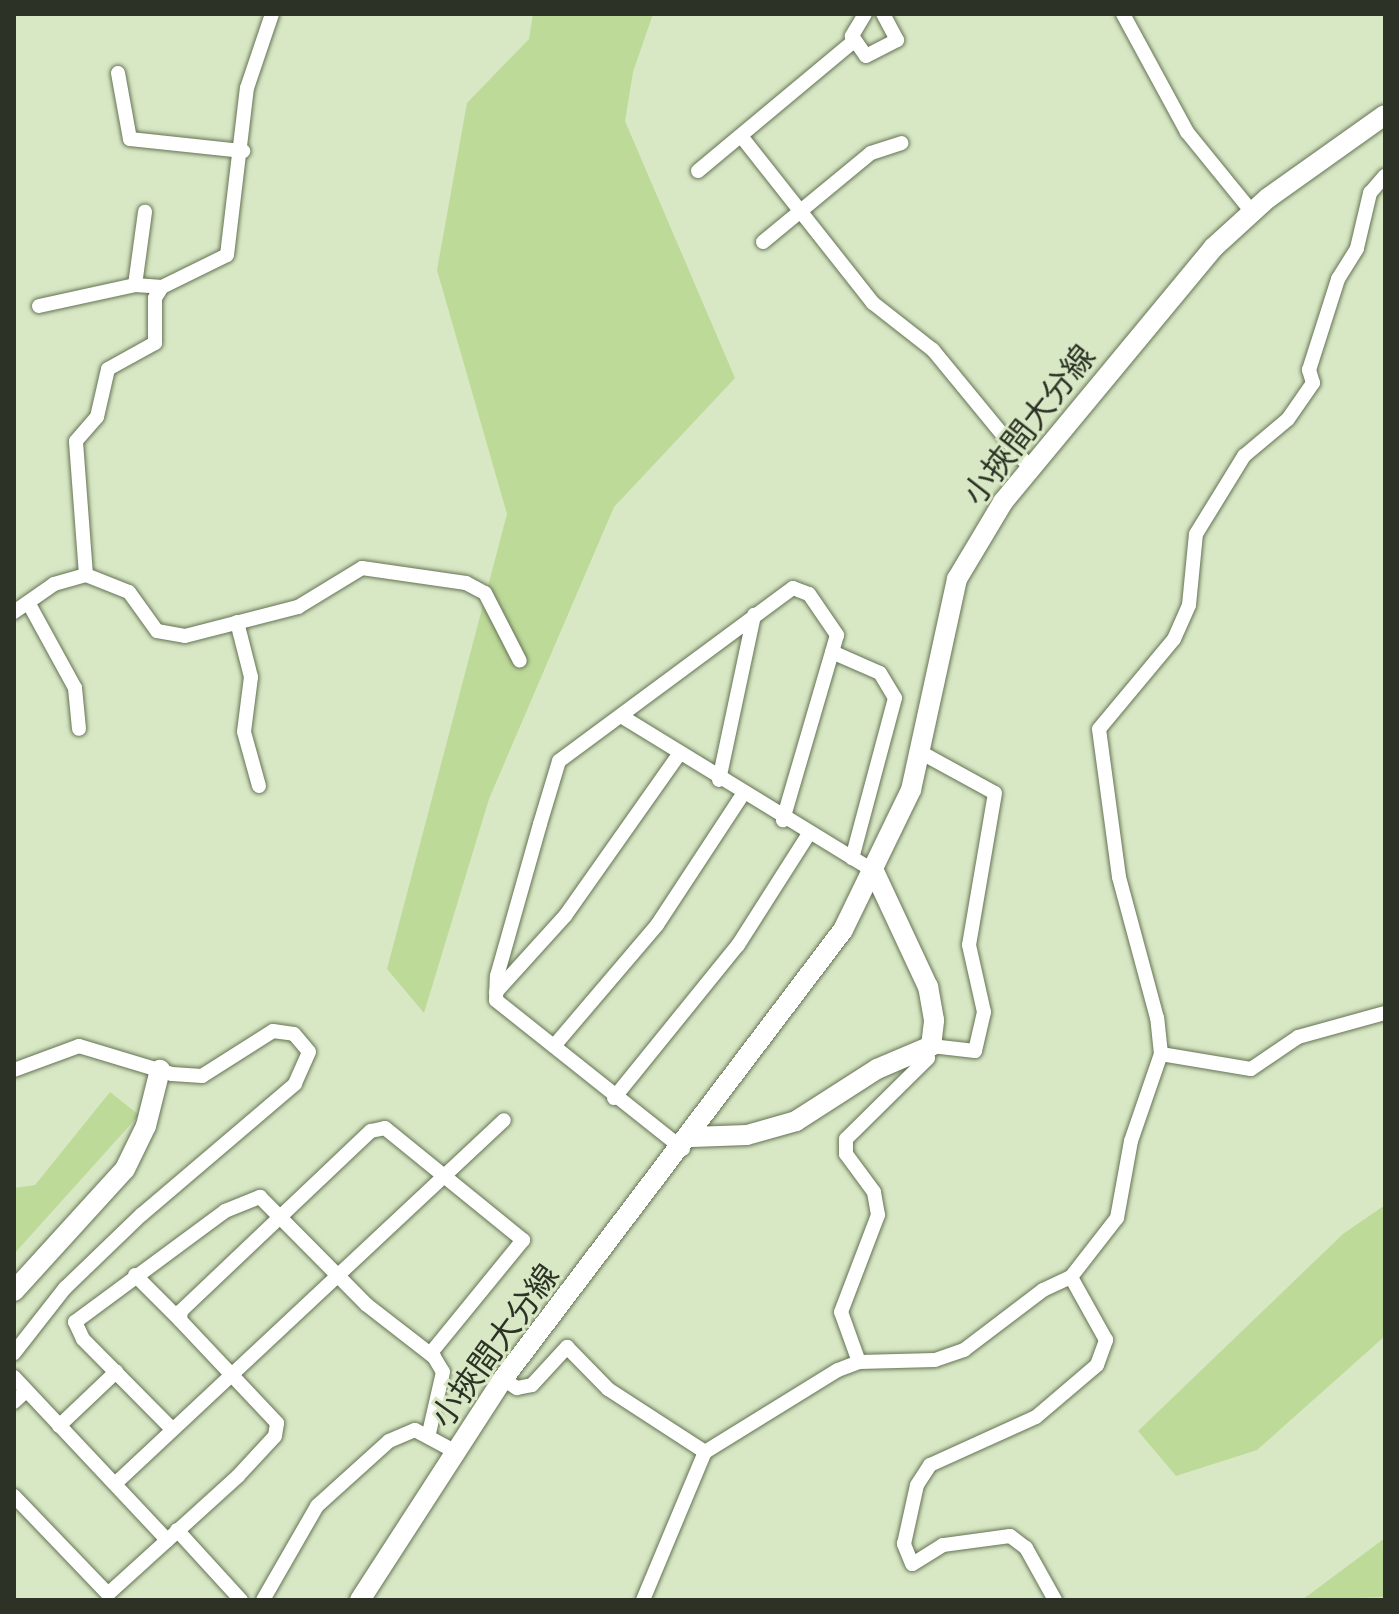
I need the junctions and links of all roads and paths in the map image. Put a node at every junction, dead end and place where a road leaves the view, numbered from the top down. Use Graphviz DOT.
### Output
graph roads {
  1 [pos="272,14"];
  2 [pos="865,14"];
  3 [pos="883,14"];
  4 [pos="1123,14"];
  5 [pos="853,42"];
  6 [pos="118,73"];
  7 [pos="1385,115"];
  8 [pos="741,136"];
  9 [pos="901,143"];
  10 [pos="243,151"];
  11 [pos="698,171"];
  12 [pos="1385,176"];
  13 [pos="145,212"];
  14 [pos="1252,212"];
  15 [pos="801,213"];
  16 [pos="763,242"];
  17 [pos="135,285"];
  18 [pos="162,287"];
  19 [pos="39,306"];
  20 [pos="1030,468"];
  21 [pos="86,575"];
  22 [pos="29,604"];
  23 [pos="14,612"];
  24 [pos="754,615"];
  25 [pos="237,622"];
  26 [pos="832,652"];
  27 [pos="520,661"];
  28 [pos="621,716"];
  29 [pos="79,729"];
  30 [pos="920,752"];
  31 [pos="678,756"];
  32 [pos="719,780"];
  33 [pos="259,786"];
  34 [pos="743,794"];
  35 [pos="783,820"];
  36 [pos="808,835"];
  37 [pos="852,858"];
  38 [pos="874,871"];
  39 [pos="496,992"];
  40 [pos="1385,1013"];
  41 [pos="554,1046"];
  42 [pos="927,1049"];
  43 [pos="1161,1054"];
  44 [pos="14,1070"];
  45 [pos="160,1070"];
  46 [pos="614,1098"];
  47 [pos="504,1120"];
  48 [pos="688,1143"];
  49 [pos="444,1176"];
  50 [pos="282,1215"];
  51 [pos="339,1273"];
  52 [pos="135,1275"];
  53 [pos="1071,1277"];
  54 [pos="14,1291"];
  55 [pos="180,1320"];
  56 [pos="14,1353"];
  57 [pos="430,1354"];
  58 [pos="859,1362"];
  59 [pos="116,1372"];
  60 [pos="231,1374"];
  61 [pos="14,1377"];
  62 [pos="503,1379"];
  63 [pos="26,1391"];
  64 [pos="14,1402"];
  65 [pos="59,1426"];
  66 [pos="172,1429"];
  67 [pos="429,1433"];
  68 [pos="456,1452"];
  69 [pos="705,1452"];
  70 [pos="116,1483"];
  71 [pos="14,1496"];
  72 [pos="172,1535"];
  73 [pos="241,1600"];
  74 [pos="263,1600"];
  75 [pos="360,1600"];
  76 [pos="643,1600"];
  77 [pos="1055,1600"];
  1 -- 10 [label="street"];
  2 -- 5 [label="street"];
  3 -- 5 [label="street"];
  4 -- 14 [label="street"];
  5 -- 8 [label="street"];
  6 -- 10 [label="street"];
  7 -- 14 [label="main road, 小挾間大分線"];
  8 -- 11 [label="street"];
  8 -- 15 [label="street"];
  9 -- 15 [label="street"];
  10 -- 18 [label="street"];
  12 -- 43 [label="street"];
  13 -- 17 [label="street"];
  14 -- 20 [label="main road, 小挾間大分線"];
  15 -- 16 [label="street"];
  15 -- 20 [label="street"];
  17 -- 18 [label="street"];
  17 -- 19 [label="street"];
  18 -- 21 [label="street"];
  20 -- 30 [label="main road, 小挾間大分線"];
  21 -- 22 [label="street"];
  21 -- 25 [label="street"];
  22 -- 23 [label="street"];
  22 -- 29 [label="street"];
  24 -- 26 [label="street"];
  24 -- 28 [label="street"];
  24 -- 32 [label="street"];
  25 -- 27 [label="street"];
  25 -- 33 [label="street"];
  26 -- 35 [label="street"];
  26 -- 37 [label="street"];
  28 -- 31 [label="street"];
  28 -- 39 [label="street"];
  30 -- 38 [label="main road, 小挾間大分線"];
  30 -- 42 [label="street"];
  31 -- 32 [label="street"];
  31 -- 39 [label="street"];
  32 -- 34 [label="street"];
  34 -- 35 [label="street"];
  34 -- 41 [label="street"];
  35 -- 36 [label="street"];
  36 -- 37 [label="street"];
  36 -- 46 [label="street"];
  37 -- 38 [label="street"];
  38 -- 42 [label="main road"];
  38 -- 48 [label="main road, 小挾間大分線"];
  39 -- 41 [label="street"];
  40 -- 43 [label="street"];
  41 -- 46 [label="street"];
  42 -- 48 [label="main road"];
  42 -- 58 [label="street"];
  43 -- 53 [label="street"];
  44 -- 45 [label="street"];
  45 -- 54 [label="main road"];
  45 -- 56 [label="street"];
  46 -- 48 [label="street"];
  47 -- 49 [label="street"];
  48 -- 62 [label="main road, 小挾間大分線"];
  49 -- 50 [label="street"];
  49 -- 51 [label="street"];
  49 -- 57 [label="street"];
  50 -- 51 [label="street"];
  50 -- 52 [label="street"];
  50 -- 55 [label="street"];
  51 -- 57 [label="street"];
  51 -- 60 [label="street"];
  52 -- 55 [label="street"];
  52 -- 59 [label="street"];
  53 -- 58 [label="street"];
  53 -- 77 [label="street"];
  55 -- 60 [label="street"];
  57 -- 67 [label="street"];
  58 -- 69 [label="street"];
  59 -- 65 [label="street"];
  59 -- 66 [label="street"];
  60 -- 66 [label="street"];
  60 -- 72 [label="street"];
  61 -- 63 [label="street"];
  62 -- 68 [label="main road, 小挾間大分線"];
  62 -- 69 [label="street"];
  63 -- 64 [label="street"];
  63 -- 65 [label="street"];
  65 -- 70 [label="street"];
  66 -- 70 [label="street"];
  67 -- 68 [label="street"];
  67 -- 74 [label="street"];
  68 -- 75 [label="main road, 小挾間大分線"];
  69 -- 76 [label="street"];
  70 -- 72 [label="street"];
  71 -- 72 [label="street"];
  72 -- 73 [label="street"];
}
